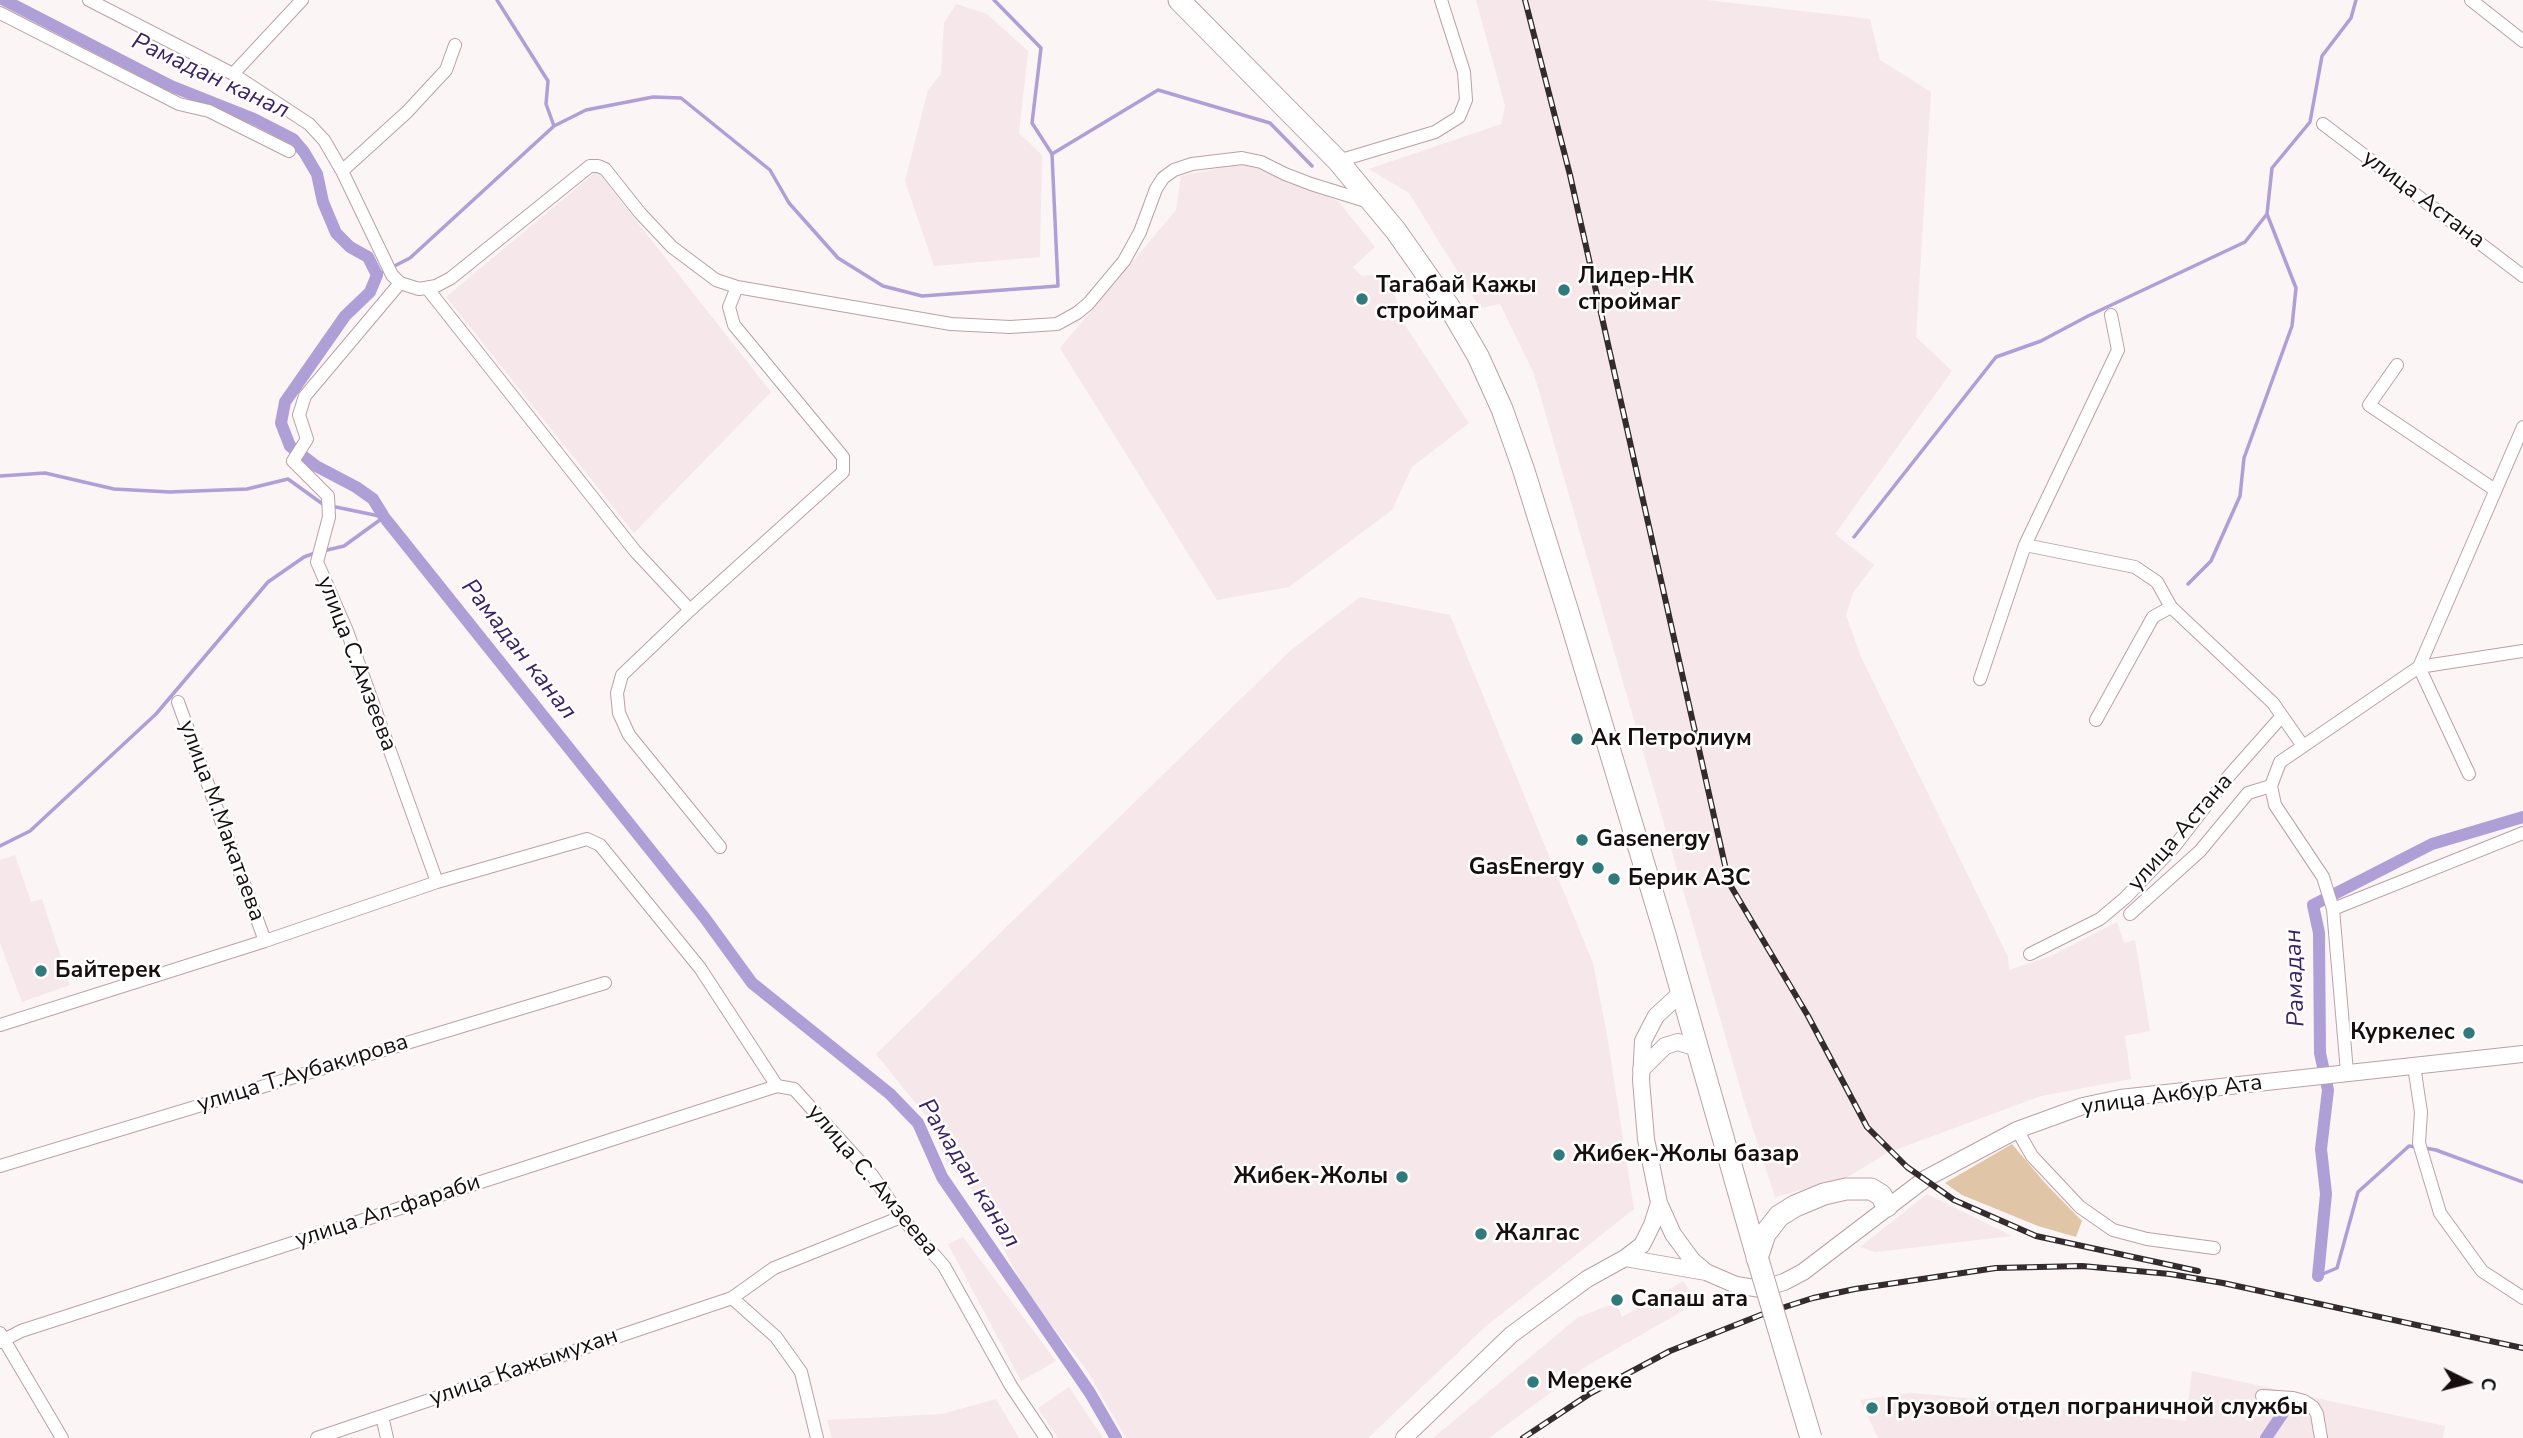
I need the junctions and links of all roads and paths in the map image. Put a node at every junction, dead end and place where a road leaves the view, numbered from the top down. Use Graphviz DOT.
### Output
graph roads {
  1 [pos="89,0"];
  2 [pos="302,0"];
  3 [pos="1179,0"];
  4 [pos="1441,0"];
  5 [pos="2472,0"];
  6 [pos="0,13"];
  7 [pos="2523,41"];
  8 [pos="455,45"];
  9 [pos="233,74"];
  10 [pos="2323,124"];
  11 [pos="289,151"];
  12 [pos="1338,161"];
  13 [pos="342,171"];
  14 [pos="1371,202"];
  15 [pos="2523,276"];
  16 [pos="400,283"];
  17 [pos="737,287"];
  18 [pos="427,288"];
  19 [pos="2111,315"];
  20 [pos="2397,365"];
  21 [pos="2523,427"];
  22 [pos="2495,490"];
  23 [pos="2025,545"];
  24 [pos="2171,607"];
  25 [pos="690,610"];
  26 [pos="2523,651"];
  27 [pos="2419,667"];
  28 [pos="1980,679"];
  29 [pos="178,702"];
  30 [pos="2282,716"];
  31 [pos="2096,720"];
  32 [pos="2303,746"];
  33 [pos="2469,774"];
  34 [pos="2271,786"];
  35 [pos="2523,833"];
  36 [pos="720,847"];
  37 [pos="437,882"];
  38 [pos="2333,909"];
  39 [pos="2130,914"];
  40 [pos="265,941"];
  41 [pos="2030,954"];
  42 [pos="605,982"];
  43 [pos="1682,992"];
  44 [pos="0,1025"];
  45 [pos="1697,1048"];
  46 [pos="2523,1054"];
  47 [pos="2414,1066"];
  48 [pos="1642,1070"];
  49 [pos="2347,1072"];
  50 [pos="777,1086"];
  51 [pos="2017,1130"];
  52 [pos="0,1166"];
  53 [pos="1659,1203"];
  54 [pos="1887,1206"];
  55 [pos="901,1217"];
  56 [pos="2214,1248"];
  57 [pos="1625,1258"];
  58 [pos="1758,1259"];
  59 [pos="1706,1272"];
  60 [pos="732,1298"];
  61 [pos="2523,1298"];
  62 [pos="2,1338"];
  63 [pos="2262,1396"];
  64 [pos="382,1416"];
  65 [pos="57,1435"];
  66 [pos="317,1438"];
  67 [pos="387,1438"];
  68 [pos="817,1438"];
  69 [pos="1046,1438"];
  70 [pos="1404,1438"];
  71 [pos="1811,1438"];
  72 [pos="2320,1438"];
  1 -- 9 [label="street"];
  2 -- 9 [label="street"];
  3 -- 12 [label="highway"];
  4 -- 12 [label="street"];
  5 -- 7 [label="street"];
  6 -- 11 [label="street"];
  8 -- 13 [label="street"];
  9 -- 13 [label="street"];
  10 -- 15 [label="street, улица Астана"];
  12 -- 14 [label="highway"];
  13 -- 16 [label="street"];
  14 -- 17 [label="street"];
  14 -- 43 [label="highway"];
  16 -- 18 [label="street"];
  16 -- 37 [label="street, улица С.Амзеева"];
  17 -- 18 [label="street"];
  17 -- 25 [label="street"];
  18 -- 25 [label="street"];
  19 -- 23 [label="street"];
  20 -- 22 [label="street"];
  21 -- 22 [label="street"];
  22 -- 27 [label="street"];
  23 -- 24 [label="street"];
  23 -- 28 [label="street"];
  24 -- 30 [label="street"];
  24 -- 31 [label="street"];
  25 -- 36 [label="street"];
  26 -- 27 [label="street"];
  27 -- 32 [label="street, улица Астана"];
  27 -- 33 [label="street"];
  29 -- 40 [label="street, улица М.Макатаева"];
  30 -- 32 [label="street"];
  30 -- 41 [label="street, улица Астана"];
  32 -- 34 [label="street, улица Астана"];
  34 -- 38 [label="street, улица Астана"];
  34 -- 39 [label="street, улица Астана"];
  35 -- 38 [label="street"];
  37 -- 40 [label="street, улица М.Макатаева"];
  37 -- 50 [label="street, улица С. Амзеева"];
  38 -- 49 [label="street, улица Астана"];
  40 -- 44 [label="street, улица М.Макатаева"];
  42 -- 52 [label="street, улица Т.Аубакирова"];
  43 -- 45 [label="highway"];
  43 -- 48 [label="main road"];
  45 -- 48 [label="main road"];
  45 -- 58 [label="highway"];
  46 -- 47 [label="main road, улица Акбур Ата"];
  47 -- 49 [label="main road, улица Акбур Ата"];
  47 -- 61 [label="street"];
  48 -- 53 [label="main road"];
  49 -- 51 [label="main road, улица Акбур Ата"];
  50 -- 55 [label="street, улица С. Амзеева"];
  50 -- 62 [label="street, улица Ал-фараби"];
  51 -- 54 [label="main road, улица Акбур Ата"];
  51 -- 56 [label="street"];
  53 -- 57 [label="main road"];
  53 -- 59 [label="main road"];
  54 -- 58 [label="highway"];
  54 -- 59 [label="main road, улица Акбур Ата"];
  55 -- 60 [label="street, улица Кажымухан"];
  55 -- 69 [label="street, улица С. Амзеева"];
  57 -- 59 [label="main road"];
  57 -- 70 [label="main road"];
  58 -- 71 [label="highway, bridge"];
  60 -- 64 [label="street, улица Кажымухан"];
  60 -- 68 [label="street"];
  62 -- 65 [label="street"];
  63 -- 72 [label="street"];
  64 -- 66 [label="street, улица Кажымухан"];
  64 -- 67 [label="street"];
}
